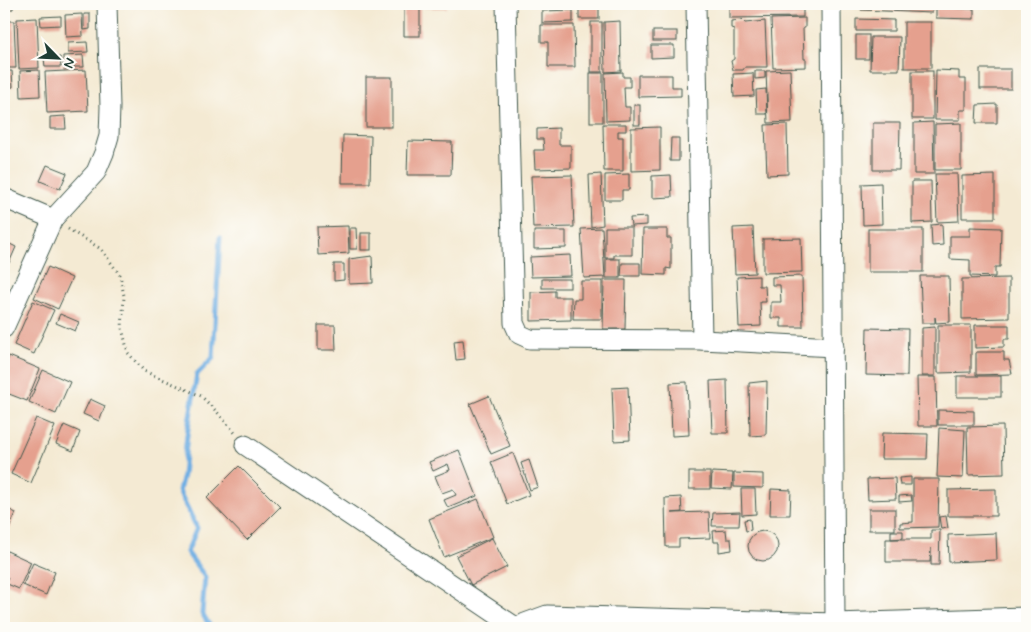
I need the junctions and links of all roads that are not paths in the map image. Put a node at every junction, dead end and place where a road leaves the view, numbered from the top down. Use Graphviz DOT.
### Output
graph roads {
  1 [pos="107,4"];
  2 [pos="506,4"];
  3 [pos="696,4"];
  4 [pos="831,4"];
  5 [pos="4,198"];
  6 [pos="53,219"];
  7 [pos="4,328"];
  8 [pos="702,340"];
  9 [pos="834,347"];
  10 [pos="245,445"];
  11 [pos="1027,617"];
  12 [pos="836,623"];
  13 [pos="518,628"];
  1 -- 6 [label="street"];
  2 -- 8 [label="street"];
  3 -- 8 [label="street"];
  4 -- 9 [label="street"];
  5 -- 6 [label="street"];
  6 -- 7 [label="street"];
  8 -- 9 [label="street"];
  9 -- 12 [label="street"];
  10 -- 13 [label="street"];
  11 -- 12 [label="street"];
  12 -- 13 [label="street"];
}
